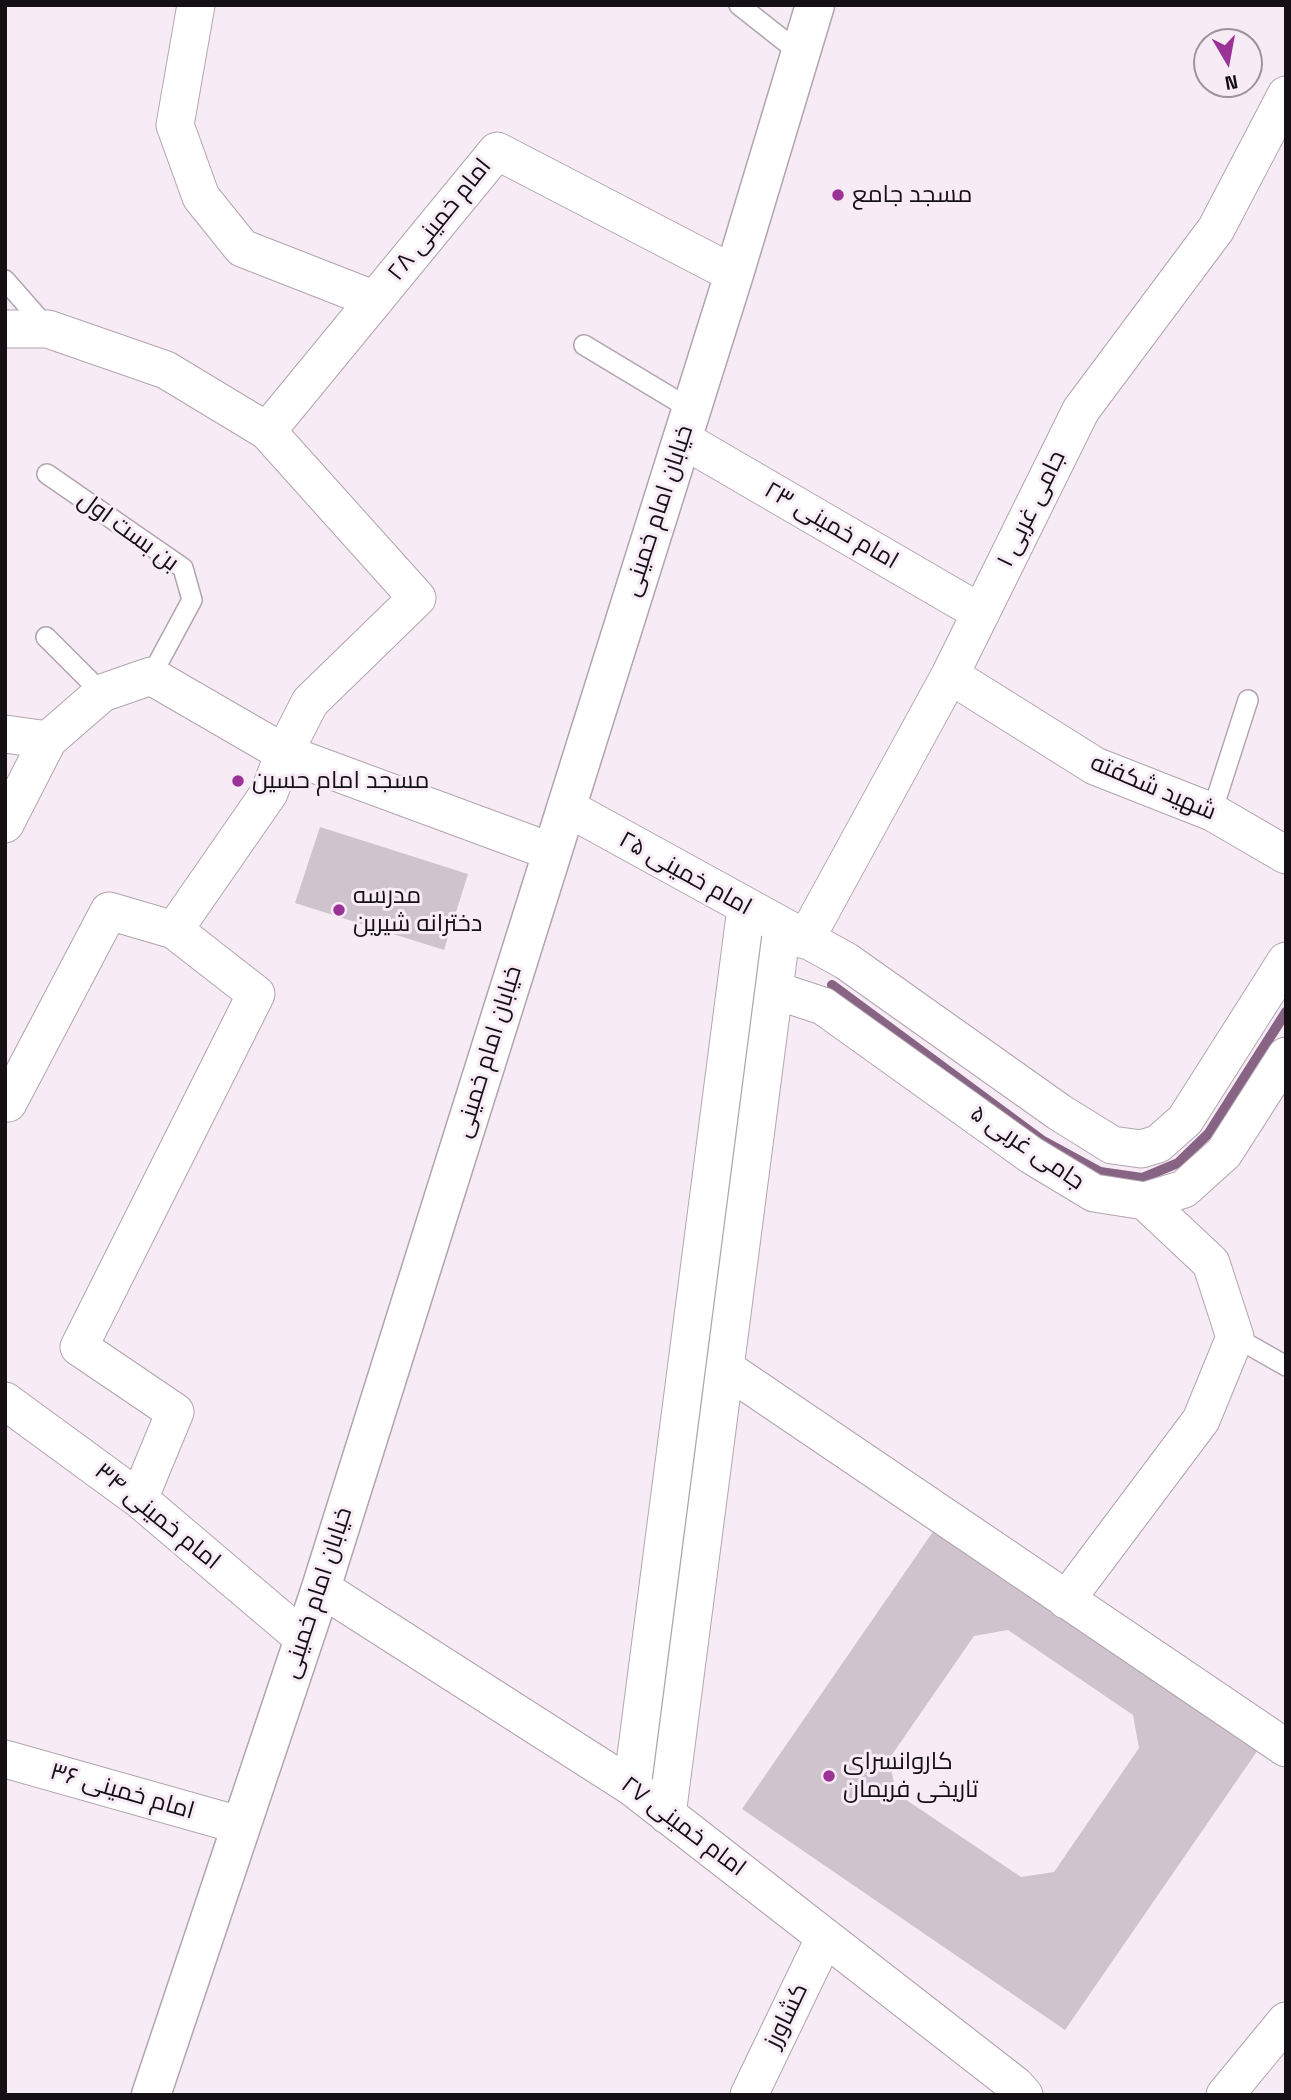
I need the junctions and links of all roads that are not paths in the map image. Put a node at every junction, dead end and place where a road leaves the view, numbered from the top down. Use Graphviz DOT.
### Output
graph roads {
  1 [pos="196,5"];
  2 [pos="739,5"];
  3 [pos="815,5"];
  4 [pos="801,54"];
  5 [pos="1286,95"];
  6 [pos="734,274"];
  7 [pos="5,280"];
  8 [pos="375,300"];
  9 [pos="48,329"];
  10 [pos="5,330"];
  11 [pos="584,345"];
  12 [pos="687,425"];
  13 [pos="267,431"];
  14 [pos="47,474"];
  15 [pos="981,613"];
  16 [pos="46,637"];
  17 [pos="950,675"];
  18 [pos="151,676"];
  19 [pos="102,693"];
  20 [pos="1248,700"];
  21 [pos="5,734"];
  22 [pos="48,740"];
  23 [pos="284,753"];
  24 [pos="566,807"];
  25 [pos="1212,812"];
  26 [pos="5,824"];
  27 [pos="552,852"];
  28 [pos="1286,855"];
  29 [pos="746,908"];
  30 [pos="174,930"];
  31 [pos="793,934"];
  32 [pos="1286,961"];
  33 [pos="774,990"];
  34 [pos="1286,1056"];
  35 [pos="8,1103"];
  36 [pos="1144,1201"];
  37 [pos="1235,1337"];
  38 [pos="1286,1366"];
  39 [pos="725,1368"];
  40 [pos="5,1401"];
  41 [pos="139,1499"];
  42 [pos="321,1588"];
  43 [pos="1066,1600"];
  44 [pos="304,1639"];
  45 [pos="1286,1748"];
  46 [pos="5,1759"];
  47 [pos="632,1787"];
  48 [pos="667,1815"];
  49 [pos="239,1825"];
  50 [pos="825,1937"];
  51 [pos="1286,2021"];
  52 [pos="151,2095"];
  53 [pos="749,2095"];
  54 [pos="1024,2095"];
  55 [pos="1225,2095"];
  1 -- 8 [label="street"];
  2 -- 4 [label="lane"];
  3 -- 4 [label="street, خیابان امام خمینی"];
  4 -- 6 [label="street, خیابان امام خمینی"];
  5 -- 15 [label="street, جامی غربی ۱"];
  6 -- 8 [label="street, امام خمینی ۲۸"];
  6 -- 12 [label="street, خیابان امام خمینی"];
  7 -- 9 [label="lane"];
  8 -- 13 [label="street, امام خمینی ۲۸"];
  9 -- 10 [label="street"];
  9 -- 13 [label="street"];
  11 -- 12 [label="lane"];
  12 -- 15 [label="street, امام خمینی ۲۳"];
  12 -- 24 [label="street, خیابان امام خمینی"];
  13 -- 23 [label="street"];
  14 -- 18 [label="lane, بن بست اول"];
  15 -- 17 [label="street, جامی غربی ۱"];
  16 -- 19 [label="lane"];
  17 -- 25 [label="street, شهید شکفته"];
  17 -- 31 [label="street, جامی غربی ۱"];
  18 -- 19 [label="street"];
  18 -- 23 [label="street"];
  19 -- 22 [label="street"];
  20 -- 25 [label="lane"];
  21 -- 22 [label="street"];
  22 -- 26 [label="street"];
  23 -- 27 [label="street"];
  23 -- 30 [label="street"];
  24 -- 27 [label="street, خیابان امام خمینی"];
  24 -- 29 [label="street, امام خمینی ۲۵"];
  25 -- 28 [label="street, شهید شکفته"];
  27 -- 42 [label="street, خیابان امام خمینی"];
  29 -- 31 [label="street, امام خمینی ۲۵"];
  29 -- 47 [label="street"];
  30 -- 35 [label="street"];
  30 -- 41 [label="street"];
  31 -- 32 [label="street, جامی غربی ۵"];
  31 -- 33 [label="street"];
  33 -- 36 [label="street, جامی غربی ۵"];
  33 -- 39 [label="street"];
  34 -- 36 [label="street, جامی غربی ۵"];
  36 -- 37 [label="street"];
  37 -- 38 [label="lane"];
  37 -- 43 [label="street"];
  39 -- 43 [label="street"];
  39 -- 48 [label="street"];
  40 -- 41 [label="street, امام خمینی ۳۴"];
  41 -- 44 [label="street, امام خمینی ۳۴"];
  42 -- 44 [label="street, خیابان امام خمینی"];
  42 -- 47 [label="street, امام خمینی ۲۷"];
  43 -- 45 [label="street"];
  44 -- 49 [label="street, خیابان امام خمینی"];
  46 -- 49 [label="street, امام خمینی ۳۶"];
  47 -- 48 [label="street, امام خمینی ۲۷"];
  48 -- 50 [label="street, امام خمینی ۲۷"];
  49 -- 52 [label="street, خیابان امام خمینی"];
  50 -- 53 [label="street, کشاورز"];
  50 -- 54 [label="street, امام خمینی ۲۷"];
  51 -- 55 [label="street"];
}
